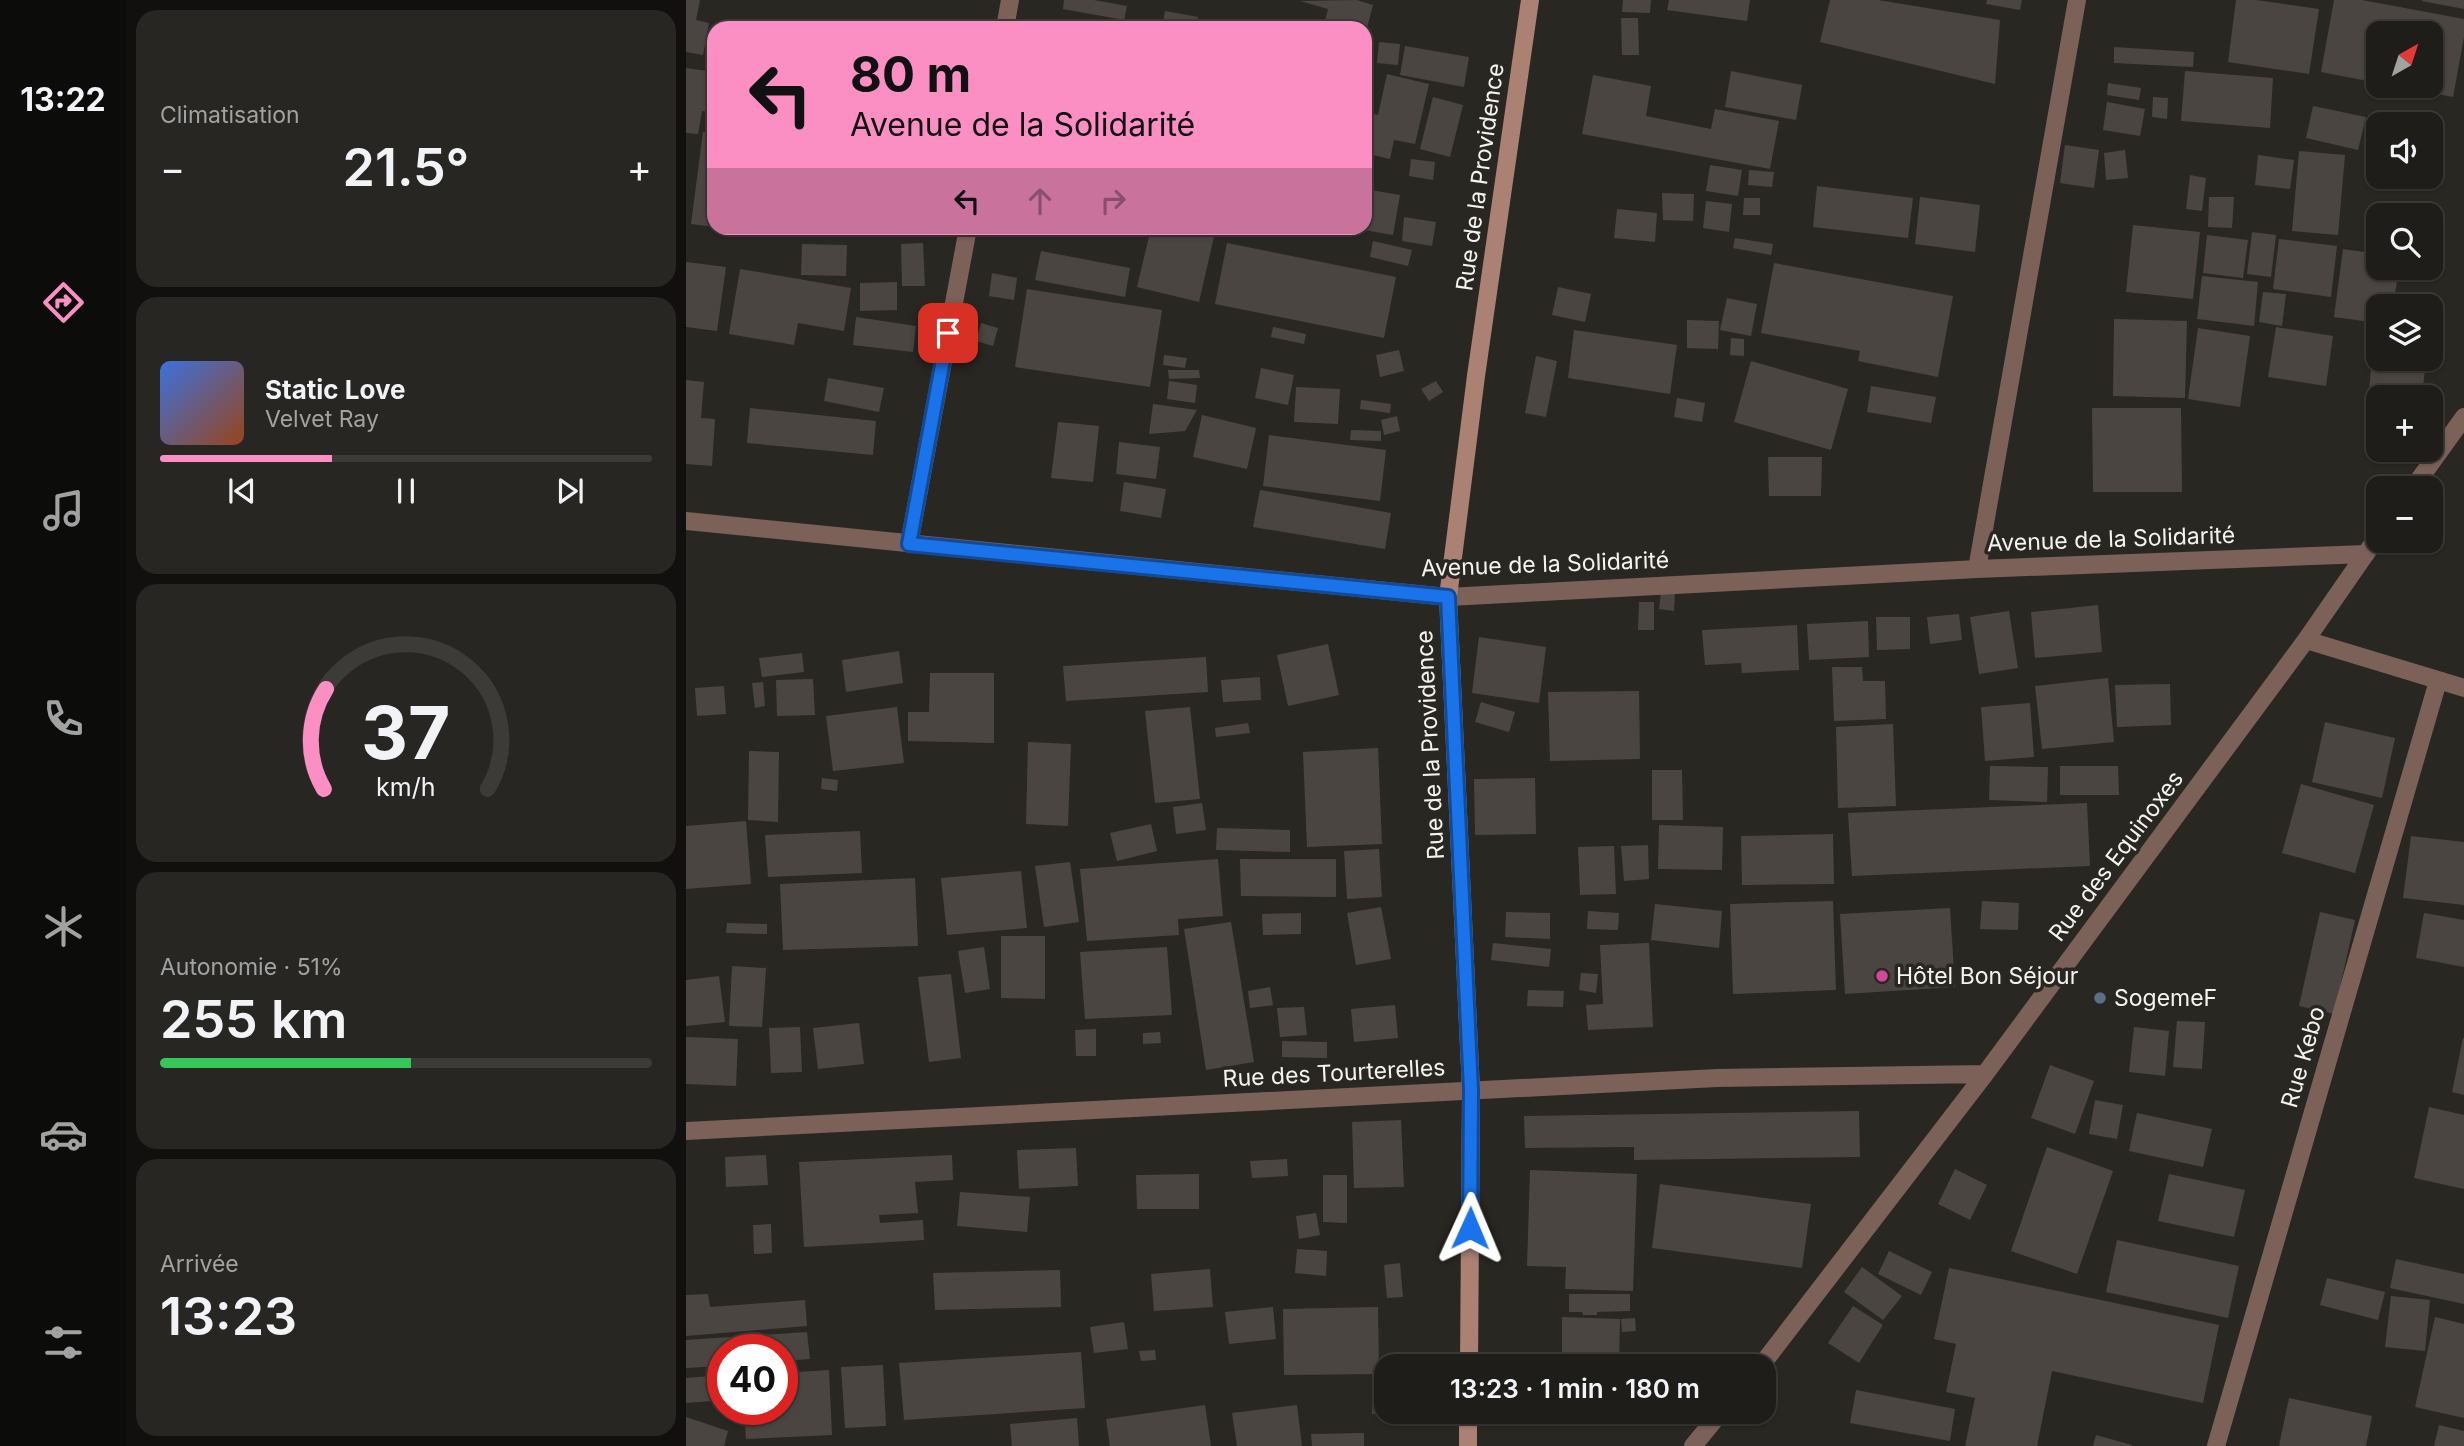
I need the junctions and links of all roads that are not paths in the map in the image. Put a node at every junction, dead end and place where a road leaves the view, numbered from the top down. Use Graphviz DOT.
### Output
graph roads {
  1 [pos="1010,0"];
  2 [pos="1530,0"];
  3 [pos="2077,0"];
  4 [pos="1006,21"];
  5 [pos="967,235"];
  6 [pos="2464,417"];
  7 [pos="2422,476"];
  8 [pos="686,520"];
  9 [pos="909,544"];
  10 [pos="2366,554"];
  11 [pos="1977,569"];
  12 [pos="1448,597"];
  13 [pos="2306,640"];
  14 [pos="2438,681"];
  15 [pos="2464,688"];
  16 [pos="1985,1074"];
  17 [pos="1471,1090"];
  18 [pos="686,1131"];
  19 [pos="1469,1354"];
  20 [pos="1770,1354"];
  21 [pos="1468,1424"];
  22 [pos="1711,1424"];
  23 [pos="1468,1446"];
  24 [pos="1693,1446"];
  25 [pos="2216,1446"];
  1 -- 4 [label="street"];
  2 -- 12 [label="street, Rue de la Providence"];
  3 -- 11 [label="street"];
  5 -- 9 [label="street"];
  6 -- 7 [label="street"];
  8 -- 9 [label="street, Avenue de la Solidarité"];
  9 -- 12 [label="street, Avenue de la Solidarité"];
  10 -- 11 [label="street, Avenue de la Solidarité"];
  10 -- 13 [label="street, Rue des Equinoxes"];
  11 -- 12 [label="street, Avenue de la Solidarité"];
  12 -- 17 [label="street, Rue de la Providence"];
  13 -- 14 [label="street"];
  13 -- 16 [label="street, Rue des Equinoxes"];
  14 -- 15 [label="street"];
  14 -- 25 [label="street, Rue Kebo"];
  16 -- 17 [label="street, Rue des Tourterelles"];
  16 -- 20 [label="street, Rue des Equinoxes"];
  17 -- 18 [label="street, Rue des Tourterelles"];
  17 -- 19 [label="street, Rue de la Providence"];
  21 -- 23 [label="street"];
  22 -- 24 [label="street"];
}
